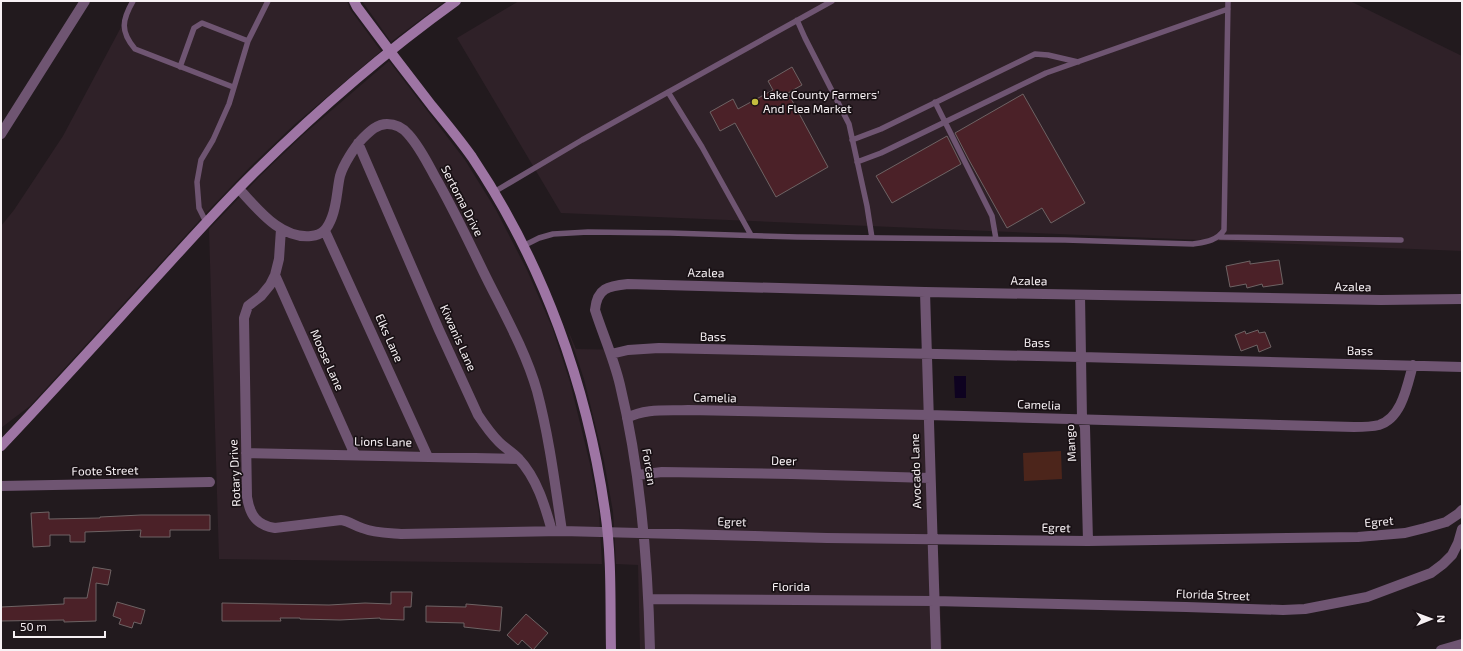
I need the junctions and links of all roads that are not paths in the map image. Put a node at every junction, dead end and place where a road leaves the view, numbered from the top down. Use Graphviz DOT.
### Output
graph roads {
  1 [pos="85,1"];
  2 [pos="133,1"];
  3 [pos="268,1"];
  4 [pos="354,1"];
  5 [pos="832,1"];
  6 [pos="1228,1"];
  7 [pos="451,2"];
  8 [pos="1228,9"];
  9 [pos="798,20"];
  10 [pos="248,42"];
  11 [pos="390,51"];
  12 [pos="1078,62"];
  13 [pos="180,67"];
  14 [pos="233,87"];
  15 [pos="668,92"];
  16 [pos="935,102"];
  17 [pos="946,122"];
  18 [pos="1,134"];
  19 [pos="852,140"];
  20 [pos="358,144"];
  21 [pos="857,162"];
  22 [pos="238,189"];
  23 [pos="494,192"];
  24 [pos="206,222"];
  25 [pos="281,229"];
  26 [pos="326,231"];
  27 [pos="751,236"];
  28 [pos="1220,236"];
  29 [pos="872,238"];
  30 [pos="996,239"];
  31 [pos="1402,240"];
  32 [pos="523,246"];
  33 [pos="275,275"];
  34 [pos="925,292"];
  35 [pos="599,294"];
  36 [pos="1080,295"];
  37 [pos="1462,299"];
  38 [pos="611,354"];
  39 [pos="926,354"];
  40 [pos="1081,357"];
  41 [pos="1413,365"];
  42 [pos="1462,367"];
  43 [pos="928,415"];
  44 [pos="627,418"];
  45 [pos="1082,419"];
  46 [pos="1,446"];
  47 [pos="246,453"];
  48 [pos="355,455"];
  49 [pos="428,456"];
  50 [pos="519,459"];
  51 [pos="637,475"];
  52 [pos="930,478"];
  53 [pos="210,482"];
  54 [pos="1,486"];
  55 [pos="1462,510"];
  56 [pos="1462,530"];
  57 [pos="557,531"];
  58 [pos="607,532"];
  59 [pos="644,532"];
  60 [pos="931,539"];
  61 [pos="1088,541"];
  62 [pos="649,599"];
  63 [pos="934,601"];
  64 [pos="1462,644"];
  65 [pos="1446,649"];
  66 [pos="611,650"];
  67 [pos="650,650"];
  68 [pos="936,650"];
  1 -- 18 [label="street"];
  2 -- 13 [label="lane"];
  3 -- 10 [label="lane"];
  4 -- 11 [label="main road"];
  5 -- 9 [label="lane"];
  6 -- 8 [label="lane"];
  7 -- 11 [label="main road"];
  8 -- 12 [label="lane"];
  8 -- 28 [label="lane"];
  9 -- 15 [label="lane"];
  9 -- 19 [label="lane"];
  10 -- 13 [label="lane"];
  10 -- 14 [label="lane"];
  11 -- 22 [label="main road"];
  11 -- 23 [label="main road"];
  12 -- 16 [label="lane"];
  12 -- 17 [label="lane"];
  13 -- 14 [label="lane"];
  14 -- 24 [label="lane"];
  15 -- 23 [label="lane"];
  15 -- 27 [label="lane"];
  16 -- 17 [label="lane"];
  16 -- 19 [label="lane"];
  17 -- 21 [label="lane"];
  17 -- 30 [label="lane"];
  19 -- 21 [label="lane"];
  20 -- 26 [label="street, Sertoma Drive"];
  20 -- 50 [label="street, Kiwanis Lane"];
  20 -- 57 [label="street, Sertoma Drive"];
  21 -- 29 [label="lane"];
  22 -- 24 [label="main road"];
  22 -- 25 [label="street"];
  23 -- 32 [label="main road"];
  24 -- 46 [label="main road"];
  25 -- 26 [label="street"];
  25 -- 33 [label="street, Rotary Drive"];
  26 -- 49 [label="street, Elks Lane"];
  27 -- 29 [label="lane"];
  27 -- 32 [label="lane"];
  28 -- 30 [label="lane"];
  28 -- 31 [label="lane"];
  29 -- 30 [label="lane"];
  32 -- 58 [label="main road"];
  33 -- 47 [label="street, Rotary Drive"];
  33 -- 48 [label="street, Moose Lane"];
  34 -- 35 [label="street, Azalea"];
  34 -- 36 [label="street, Azalea"];
  34 -- 39 [label="street, Avocado Lane"];
  35 -- 38 [label="street, Forcan"];
  36 -- 37 [label="street, Azalea"];
  36 -- 40 [label="street, Mango"];
  38 -- 39 [label="street, Bass"];
  38 -- 44 [label="street, Forcan"];
  39 -- 40 [label="street, Bass"];
  39 -- 43 [label="street, Avocado Lane"];
  40 -- 41 [label="street, Bass"];
  40 -- 45 [label="street, Mango"];
  41 -- 42 [label="street, Bass"];
  41 -- 45 [label="street, Camelia"];
  43 -- 44 [label="street, Camelia"];
  43 -- 45 [label="street, Camelia"];
  43 -- 52 [label="street, Avocado Lane"];
  44 -- 51 [label="street, Forcan"];
  45 -- 61 [label="street, Mango"];
  47 -- 48 [label="street, Lions Lane"];
  47 -- 57 [label="street, Rotary Drive"];
  48 -- 49 [label="street, Lions Lane"];
  49 -- 50 [label="street, Lions Lane"];
  50 -- 57 [label="street, Kiwanis Lane"];
  51 -- 52 [label="street, Deer"];
  51 -- 59 [label="street, Forcan"];
  52 -- 60 [label="street, Avocado Lane"];
  53 -- 54 [label="street, Foote Street"];
  55 -- 61 [label="street, Egret"];
  56 -- 63 [label="street, Florida Street"];
  57 -- 58 [label="street, Rotary Drive"];
  58 -- 59 [label="street, Egret"];
  58 -- 66 [label="main road"];
  59 -- 60 [label="street, Egret"];
  59 -- 62 [label="street, Forcan"];
  60 -- 61 [label="street, Egret"];
  60 -- 63 [label="street, Avocado Lane"];
  62 -- 63 [label="street, Florida"];
  62 -- 67 [label="street, Forcan"];
  63 -- 68 [label="street, Avocado Lane"];
  64 -- 65 [label="street"];
}
